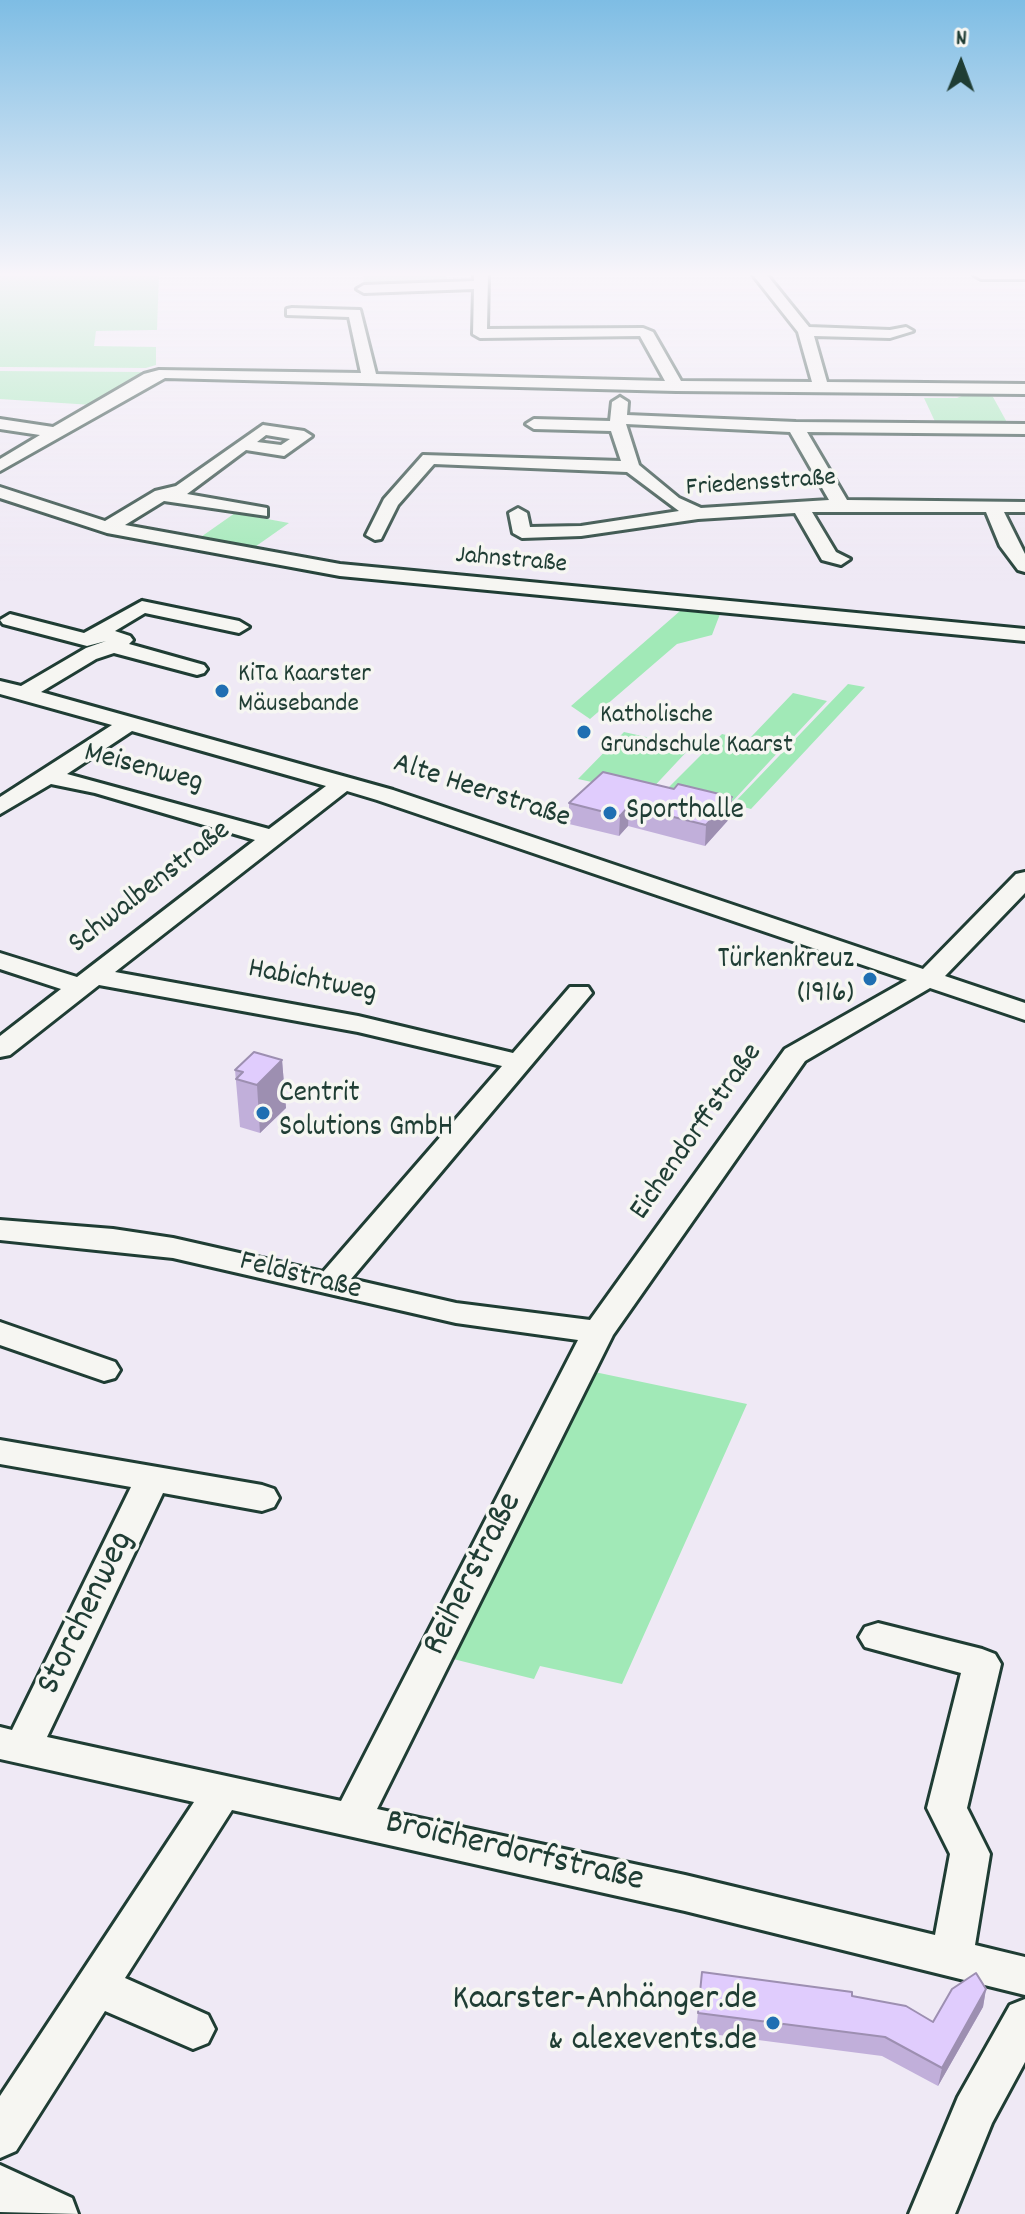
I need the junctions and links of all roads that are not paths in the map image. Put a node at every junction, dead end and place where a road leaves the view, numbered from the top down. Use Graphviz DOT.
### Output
graph roads {
  1 [pos="148,378"];
  2 [pos="321,378"];
  3 [pos="672,378"];
  4 [pos="819,378"];
  5 [pos="370,380"];
  6 [pos="623,385"];
  7 [pos="676,386"];
  8 [pos="821,387"];
  9 [pos="1025,389"];
  10 [pos="1016,413"];
  11 [pos="618,422"];
  12 [pos="0,424"];
  13 [pos="534,424"];
  14 [pos="796,427"];
  15 [pos="58,433"];
  16 [pos="243,445"];
  17 [pos="1,464"];
  18 [pos="631,467"];
  19 [pos="0,492"];
  20 [pos="161,495"];
  21 [pos="841,505"];
  22 [pos="992,506"];
  23 [pos="800,507"];
  24 [pos="1025,507"];
  25 [pos="261,512"];
  26 [pos="518,513"];
  27 [pos="698,514"];
  28 [pos="107,528"];
  29 [pos="375,535"];
  30 [pos="841,559"];
  31 [pos="1025,566"];
  32 [pos="10,620"];
  33 [pos="239,627"];
  34 [pos="1025,635"];
  35 [pos="98,643"];
  36 [pos="197,669"];
  37 [pos="11,690"];
  38 [pos="130,723"];
  39 [pos="46,776"];
  40 [pos="344,783"];
  41 [pos="0,807"];
  42 [pos="270,837"];
  43 [pos="1025,879"];
  44 [pos="0,961"];
  45 [pos="928,979"];
  46 [pos="85,981"];
  47 [pos="579,993"];
  48 [pos="1025,1012"];
  49 [pos="0,1049"];
  50 [pos="519,1062"];
  51 [pos="0,1230"];
  52 [pos="329,1285"];
  53 [pos="598,1332"];
  54 [pos="0,1333"];
  55 [pos="104,1370"];
  56 [pos="0,1452"];
  57 [pos="152,1480"];
  58 [pos="262,1498"];
  59 [pos="878,1637"];
  60 [pos="12,1745"];
  61 [pos="223,1790"];
  62 [pos="352,1818"];
  63 [pos="952,1958"];
  64 [pos="1025,1976"];
  65 [pos="96,1986"];
  66 [pos="1025,2019"];
  67 [pos="193,2029"];
  68 [pos="0,2136"];
  69 [pos="0,2188"];
  70 [pos="55,2214"];
  71 [pos="932,2214"];
  1 -- 15 [label="street"];
  2 -- 5 [label="street"];
  3 -- 7 [label="street"];
  4 -- 8 [label="street"];
  5 -- 6 [label="street"];
  6 -- 7 [label="street"];
  6 -- 11 [label="street"];
  7 -- 8 [label="street"];
  8 -- 10 [label="street"];
  9 -- 10 [label="street"];
  10 -- 14 [label="street"];
  11 -- 13 [label="street"];
  11 -- 14 [label="street"];
  11 -- 18 [label="street"];
  12 -- 15 [label="street"];
  14 -- 21 [label="street"];
  15 -- 17 [label="street"];
  16 -- 20 [label="street"];
  18 -- 27 [label="street"];
  18 -- 29 [label="street"];
  19 -- 28 [label="street, Jahnstraße"];
  20 -- 25 [label="street"];
  20 -- 28 [label="street"];
  21 -- 22 [label="street, Friedensstraße"];
  21 -- 23 [label="street, Friedensstraße"];
  22 -- 24 [label="street, Friedensstraße"];
  22 -- 31 [label="street"];
  23 -- 27 [label="street, Friedensstraße"];
  23 -- 30 [label="street"];
  26 -- 27 [label="street, Friedensstraße"];
  28 -- 34 [label="street, Jahnstraße"];
  32 -- 35 [label="street"];
  33 -- 35 [label="street"];
  35 -- 36 [label="street"];
  35 -- 37 [label="street"];
  37 -- 38 [label="street, Alte Heerstraße"];
  38 -- 39 [label="street"];
  38 -- 40 [label="street, Alte Heerstraße"];
  39 -- 41 [label="street"];
  39 -- 42 [label="street, Meisenweg"];
  40 -- 42 [label="street, Schwalbenstraße"];
  40 -- 45 [label="street, Alte Heerstraße"];
  42 -- 46 [label="street, Schwalbenstraße"];
  43 -- 45 [label="street, Eichendorffstraße"];
  44 -- 46 [label="street, Habichtweg"];
  45 -- 48 [label="street, Alte Heerstraße"];
  45 -- 53 [label="street, Eichendorffstraße"];
  46 -- 49 [label="street, Schwalbenstraße"];
  46 -- 50 [label="street, Habichtweg"];
  47 -- 50 [label="street"];
  50 -- 52 [label="street"];
  51 -- 52 [label="street, Feldstraße"];
  52 -- 53 [label="street, Feldstraße"];
  53 -- 62 [label="street, Reiherstraße"];
  54 -- 55 [label="street"];
  56 -- 57 [label="street"];
  57 -- 58 [label="street"];
  57 -- 60 [label="street, Storchenweg"];
  59 -- 63 [label="street"];
  60 -- 61 [label="street, Broicherdorfstraße"];
  61 -- 62 [label="street, Broicherdorfstraße"];
  61 -- 65 [label="street"];
  62 -- 63 [label="street, Broicherdorfstraße"];
  63 -- 64 [label="street, Broicherdorfstraße"];
  65 -- 67 [label="street"];
  65 -- 68 [label="street"];
  66 -- 71 [label="street"];
  69 -- 70 [label="street"];
}
